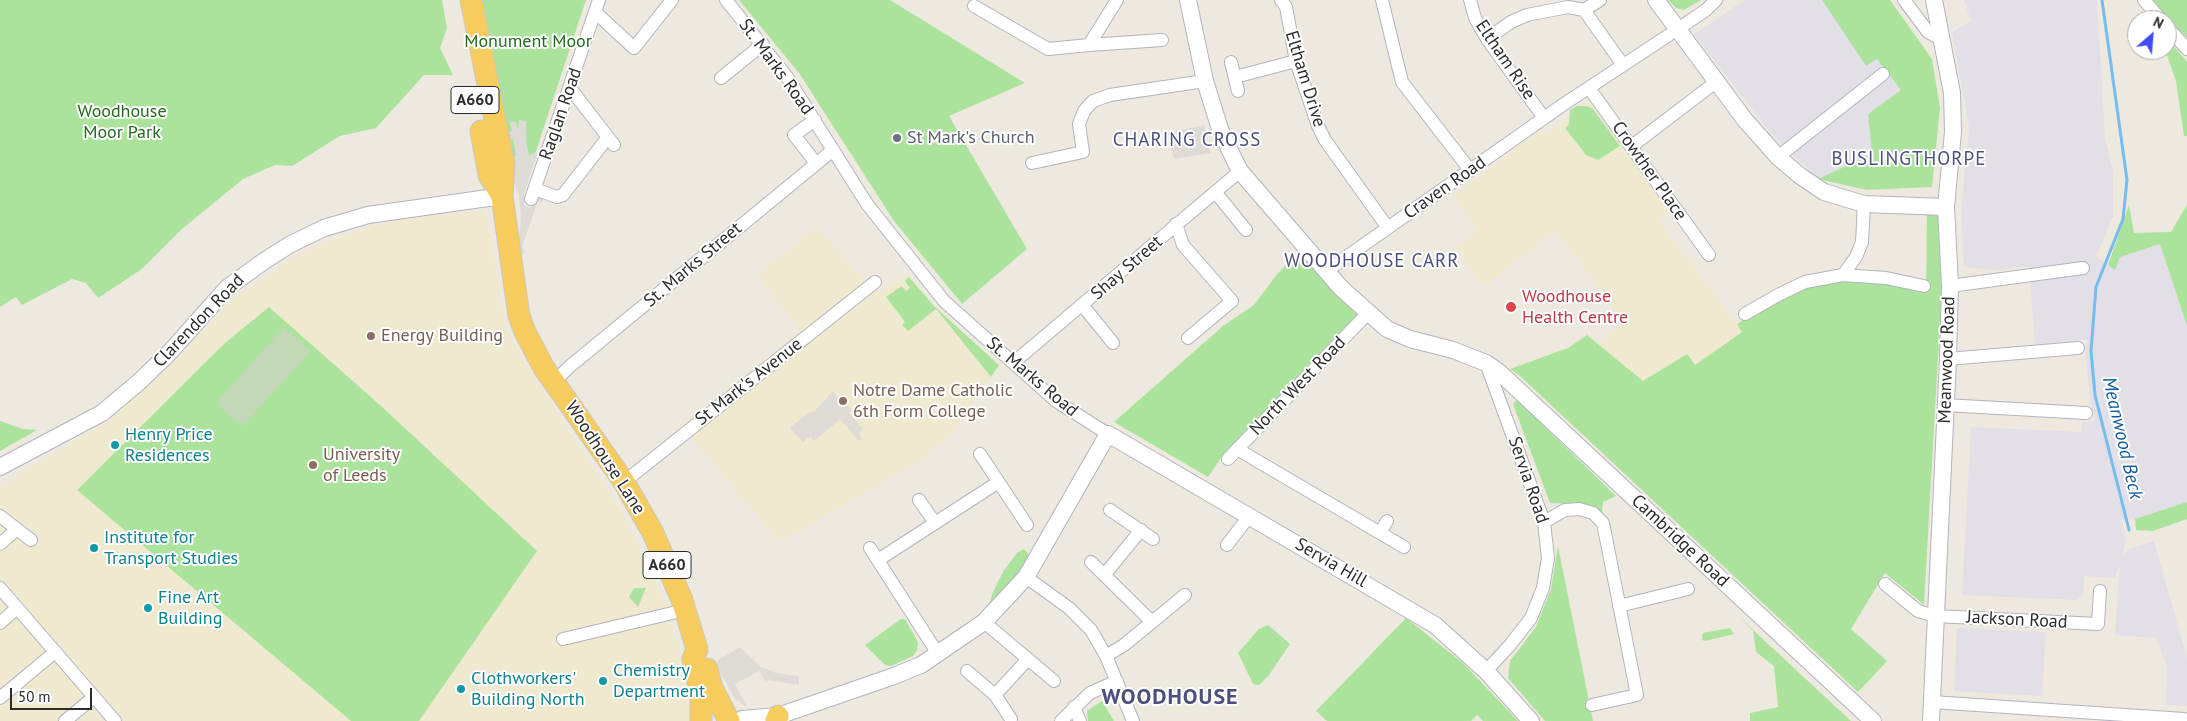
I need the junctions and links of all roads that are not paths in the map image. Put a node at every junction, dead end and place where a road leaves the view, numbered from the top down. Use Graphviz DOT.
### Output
graph roads {
  1 [pos="456,0"];
  2 [pos="471,0"];
  3 [pos="672,0"];
  4 [pos="726,0"];
  5 [pos="1117,0"];
  6 [pos="1188,0"];
  7 [pos="1281,0"];
  8 [pos="1382,0"];
  9 [pos="1470,0"];
  10 [pos="1600,0"];
  11 [pos="1656,0"];
  12 [pos="1716,0"];
  13 [pos="1904,0"];
  14 [pos="1934,0"];
  15 [pos="2144,0"];
  16 [pos="597,6"];
  17 [pos="974,6"];
  18 [pos="1584,10"];
  19 [pos="2152,10"];
  20 [pos="1674,32"];
  21 [pos="2177,38"];
  22 [pos="1488,39"];
  23 [pos="1941,39"];
  24 [pos="1162,40"];
  25 [pos="763,44"];
  26 [pos="1090,45"];
  27 [pos="2187,49"];
  28 [pos="1296,61"];
  29 [pos="1231,62"];
  30 [pos="1623,65"];
  31 [pos="1883,74"];
  32 [pos="1235,77"];
  33 [pos="721,78"];
  34 [pos="1205,81"];
  35 [pos="1716,82"];
  36 [pos="570,88"];
  37 [pos="1589,88"];
  38 [pos="1238,91"];
  39 [pos="1544,118"];
  40 [pos="815,120"];
  41 [pos="1632,146"];
  42 [pos="833,150"];
  43 [pos="1778,157"];
  44 [pos="816,163"];
  45 [pos="1032,163"];
  46 [pos="1470,170"];
  47 [pos="1240,171"];
  48 [pos="1216,193"];
  49 [pos="502,196"];
  50 [pos="1864,204"];
  51 [pos="1946,207"];
  52 [pos="1176,224"];
  53 [pos="1388,228"];
  54 [pos="1246,230"];
  55 [pos="1708,255"];
  56 [pos="2083,268"];
  57 [pos="1326,272"];
  58 [pos="1843,275"];
  59 [pos="875,282"];
  60 [pos="1924,286"];
  61 [pos="1950,286"];
  62 [pos="1083,306"];
  63 [pos="1368,313"];
  64 [pos="1745,314"];
  65 [pos="1188,338"];
  66 [pos="1114,343"];
  67 [pos="2078,348"];
  68 [pos="1948,359"];
  69 [pos="1013,363"];
  70 [pos="1486,363"];
  71 [pos="554,382"];
  72 [pos="1945,405"];
  73 [pos="2086,413"];
  74 [pos="1108,434"];
  75 [pos="1237,449"];
  76 [pos="980,454"];
  77 [pos="1228,459"];
  78 [pos="0,467"];
  79 [pos="624,482"];
  80 [pos="997,483"];
  81 [pos="919,500"];
  82 [pos="1110,510"];
  83 [pos="0,516"];
  84 [pos="1250,516"];
  85 [pos="1387,520"];
  86 [pos="1544,522"];
  87 [pos="935,523"];
  88 [pos="1027,525"];
  89 [pos="16,529"];
  90 [pos="1141,530"];
  91 [pos="1380,533"];
  92 [pos="1153,539"];
  93 [pos="31,540"];
  94 [pos="0,544"];
  95 [pos="1227,545"];
  96 [pos="1404,547"];
  97 [pos="870,548"];
  98 [pos="878,560"];
  99 [pos="1091,562"];
  100 [pos="1104,574"];
  101 [pos="1026,577"];
  102 [pos="1885,584"];
  103 [pos="0,588"];
  104 [pos="1688,589"];
  105 [pos="2100,591"];
  106 [pos="1185,595"];
  107 [pos="1619,606"];
  108 [pos="17,608"];
  109 [pos="685,610"];
  110 [pos="1935,616"];
  111 [pos="984,622"];
  112 [pos="1152,622"];
  113 [pos="0,623"];
  114 [pos="563,639"];
  115 [pos="697,649"];
  116 [pos="56,652"];
  117 [pos="938,654"];
  118 [pos="1106,656"];
  119 [pos="1028,658"];
  120 [pos="967,670"];
  121 [pos="1486,671"];
  122 [pos="1117,680"];
  123 [pos="1054,681"];
  124 [pos="995,696"];
  125 [pos="94,697"];
  126 [pos="0,698"];
  127 [pos="1932,702"];
  128 [pos="1592,705"];
  129 [pos="1074,707"];
  130 [pos="704,718"];
  131 [pos="776,719"];
  132 [pos="1011,719"];
  133 [pos="2184,719"];
  134 [pos="66,721"];
  135 [pos="115,721"];
  136 [pos="729,721"];
  137 [pos="740,721"];
  138 [pos="1061,721"];
  139 [pos="1080,721"];
  140 [pos="1133,721"];
  141 [pos="1531,721"];
  142 [pos="1873,721"];
  143 [pos="1931,721"];
  1 -- 49 [label="highway, Woodhouse Lane / A660"];
  2 -- 49 [label="highway, Woodhouse Lane / A660"];
  3 -- 16 [label="street"];
  4 -- 25 [label="street, St. Marks Road"];
  5 -- 26 [label="street"];
  6 -- 34 [label="street, Cambridge Road"];
  7 -- 28 [label="street, Eltham Drive"];
  8 -- 46 [label="street"];
  9 -- 22 [label="street, Eltham Rise"];
  10 -- 18 [label="street"];
  11 -- 20 [label="street"];
  12 -- 20 [label="street, Craven Road"];
  13 -- 23 [label="street"];
  14 -- 23 [label="street, Meanwood Road"];
  15 -- 19 [label="street"];
  16 -- 36 [label="street, Raglan Road"];
  17 -- 26 [label="street"];
  18 -- 22 [label="street"];
  18 -- 30 [label="street"];
  20 -- 30 [label="street, Craven Road"];
  20 -- 35 [label="street"];
  21 -- 27 [label="street"];
  22 -- 39 [label="street, Eltham Rise"];
  23 -- 51 [label="street, Meanwood Road"];
  24 -- 26 [label="street"];
  25 -- 33 [label="street"];
  25 -- 40 [label="street, St. Marks Road"];
  28 -- 32 [label="street"];
  28 -- 53 [label="street, Eltham Drive"];
  29 -- 32 [label="street"];
  30 -- 37 [label="street, Craven Road"];
  31 -- 43 [label="street"];
  32 -- 38 [label="street"];
  34 -- 45 [label="street"];
  34 -- 47 [label="street, Cambridge Road"];
  35 -- 41 [label="street"];
  35 -- 43 [label="street"];
  36 -- 36 [label="street, Raglan Road"];
  37 -- 39 [label="street, Craven Road"];
  37 -- 41 [label="street, Crowther Place"];
  39 -- 46 [label="street, Craven Road"];
  40 -- 42 [label="street, St. Marks Road"];
  40 -- 44 [label="street"];
  41 -- 55 [label="street, Crowther Place"];
  42 -- 44 [label="street, St. Marks Street"];
  42 -- 69 [label="street, St. Marks Road"];
  43 -- 50 [label="street"];
  44 -- 71 [label="street, St. Marks Street"];
  46 -- 53 [label="street, Craven Road"];
  47 -- 48 [label="street, Shay Street"];
  47 -- 57 [label="street, Cambridge Road"];
  48 -- 52 [label="street, Shay Street"];
  48 -- 54 [label="street"];
  49 -- 71 [label="highway, Woodhouse Lane / A660"];
  49 -- 78 [label="street, Clarendon Road"];
  50 -- 51 [label="street"];
  50 -- 58 [label="street"];
  51 -- 61 [label="street, Meanwood Road"];
  52 -- 62 [label="street, Shay Street"];
  52 -- 65 [label="street"];
  53 -- 57 [label="street, Craven Road"];
  56 -- 61 [label="street"];
  57 -- 63 [label="street, Cambridge Road"];
  58 -- 60 [label="street"];
  58 -- 64 [label="street"];
  59 -- 79 [label="street, St Mark's Avenue"];
  61 -- 68 [label="street, Meanwood Road"];
  62 -- 66 [label="street"];
  62 -- 69 [label="street, Shay Street"];
  63 -- 70 [label="street, Cambridge Road"];
  63 -- 75 [label="street, North West Road"];
  67 -- 68 [label="street"];
  68 -- 72 [label="street, Meanwood Road"];
  69 -- 74 [label="street, St. Marks Road"];
  70 -- 86 [label="street, Servia Road"];
  70 -- 142 [label="street, Cambridge Road"];
  71 -- 79 [label="highway, Woodhouse Lane / A660"];
  72 -- 73 [label="street"];
  72 -- 110 [label="street, Meanwood Road"];
  74 -- 84 [label="street, Servia Hill"];
  74 -- 101 [label="street"];
  75 -- 77 [label="street, North West Road"];
  75 -- 91 [label="street"];
  76 -- 80 [label="street"];
  79 -- 109 [label="highway, Woodhouse Lane / A660"];
  80 -- 87 [label="street"];
  80 -- 88 [label="street"];
  81 -- 87 [label="street"];
  82 -- 90 [label="street"];
  83 -- 89 [label="street"];
  84 -- 95 [label="street"];
  84 -- 121 [label="street, Servia Hill"];
  85 -- 91 [label="street"];
  86 -- 107 [label="street"];
  86 -- 121 [label="street, Servia Road"];
  87 -- 98 [label="street"];
  89 -- 93 [label="street"];
  89 -- 94 [label="street"];
  90 -- 92 [label="street"];
  90 -- 100 [label="street"];
  91 -- 96 [label="street"];
  97 -- 98 [label="street"];
  98 -- 117 [label="street"];
  99 -- 100 [label="street"];
  100 -- 112 [label="street"];
  101 -- 111 [label="street"];
  101 -- 118 [label="street"];
  102 -- 110 [label="street"];
  103 -- 108 [label="street"];
  104 -- 107 [label="street"];
  105 -- 110 [label="street, Jackson Road"];
  106 -- 112 [label="street"];
  107 -- 128 [label="street"];
  108 -- 113 [label="street"];
  108 -- 116 [label="street"];
  109 -- 114 [label="street"];
  109 -- 115 [label="highway, Woodhouse Lane / A660"];
  110 -- 127 [label="street, Meanwood Road"];
  111 -- 117 [label="street"];
  111 -- 119 [label="street"];
  112 -- 118 [label="street"];
  115 -- 130 [label="highway, Woodhouse Lane / A660"];
  115 -- 136 [label="highway, A660"];
  116 -- 125 [label="street"];
  116 -- 126 [label="street"];
  117 -- 131 [label="street"];
  118 -- 122 [label="street"];
  119 -- 123 [label="street"];
  119 -- 124 [label="street"];
  120 -- 124 [label="street"];
  121 -- 141 [label="street, Servia Hill"];
  122 -- 129 [label="street"];
  122 -- 140 [label="street"];
  124 -- 132 [label="street"];
  125 -- 134 [label="street"];
  125 -- 135 [label="street"];
  127 -- 133 [label="street"];
  127 -- 143 [label="street, Meanwood Road"];
  129 -- 138 [label="street"];
  129 -- 139 [label="street"];
  131 -- 137 [label="street"];
}
